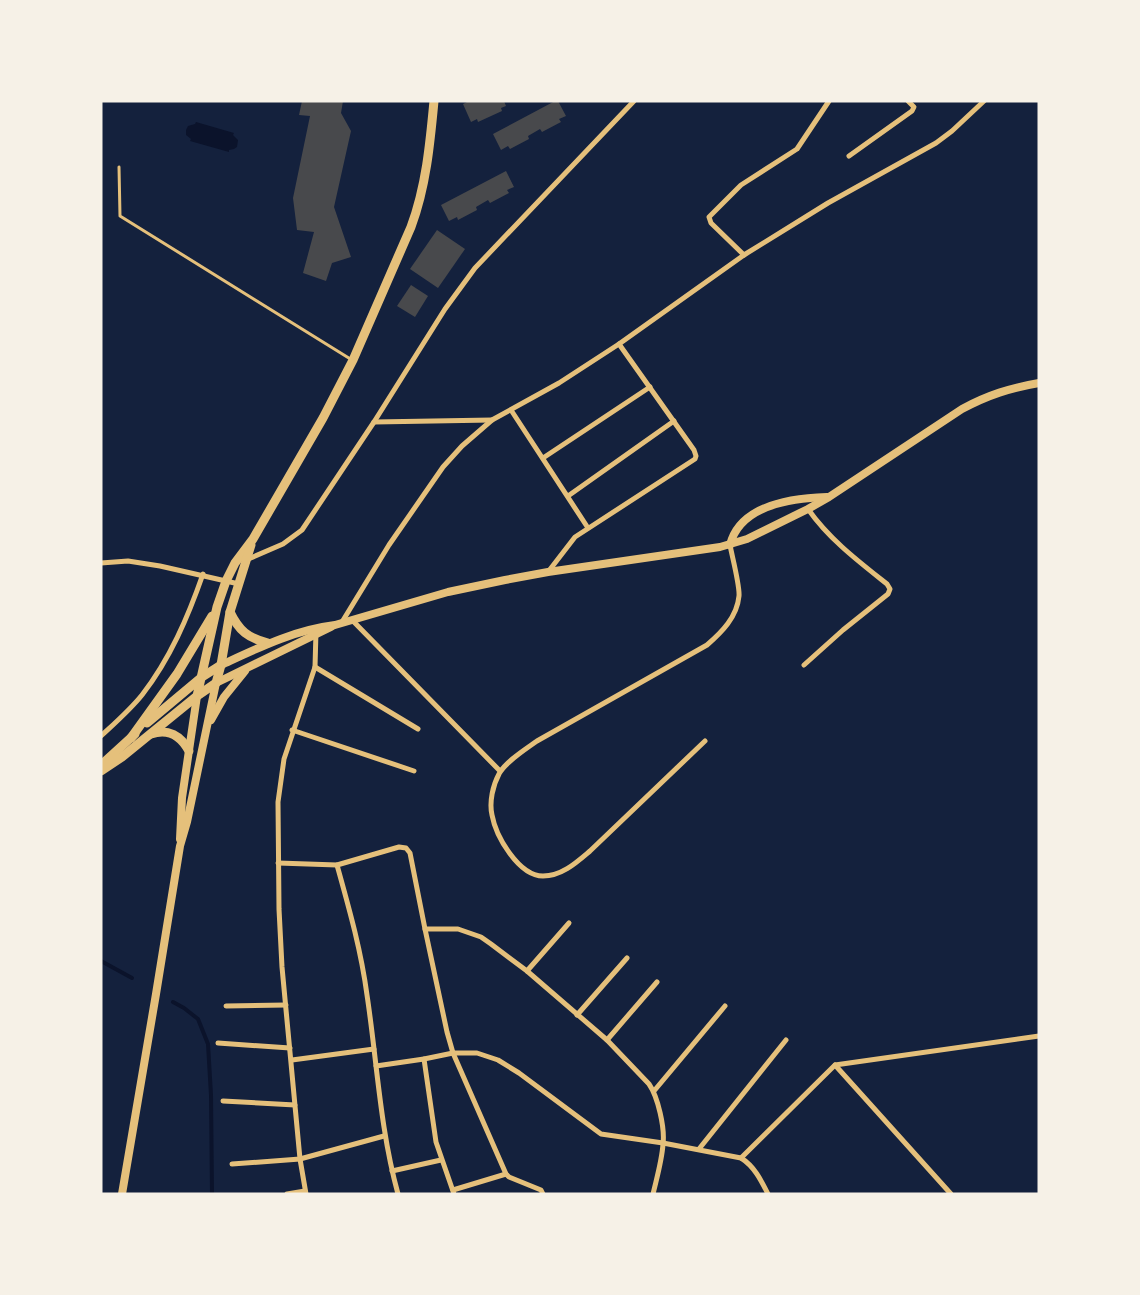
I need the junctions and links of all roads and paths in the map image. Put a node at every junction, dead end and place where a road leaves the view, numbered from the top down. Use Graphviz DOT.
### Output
graph roads {
  1 [pos="434,101"];
  2 [pos="634,101"];
  3 [pos="829,101"];
  4 [pos="908,101"];
  5 [pos="984,101"];
  6 [pos="849,156"];
  7 [pos="119,167"];
  8 [pos="744,255"];
  9 [pos="619,344"];
  10 [pos="353,360"];
  11 [pos="1039,383"];
  12 [pos="650,387"];
  13 [pos="511,410"];
  14 [pos="492,420"];
  15 [pos="674,421"];
  16 [pos="374,422"];
  17 [pos="543,458"];
  18 [pos="568,496"];
  19 [pos="829,497"];
  20 [pos="808,509"];
  21 [pos="588,528"];
  22 [pos="253,540"];
  23 [pos="730,545"];
  24 [pos="248,560"];
  25 [pos="101,563"];
  26 [pos="235,563"];
  27 [pos="548,572"];
  28 [pos="203,574"];
  29 [pos="226,581"];
  30 [pos="239,584"];
  31 [pos="217,607"];
  32 [pos="230,612"];
  33 [pos="351,620"];
  34 [pos="338,624"];
  35 [pos="316,631"];
  36 [pos="268,643"];
  37 [pos="221,665"];
  38 [pos="315,666"];
  39 [pos="804,666"];
  40 [pos="249,667"];
  41 [pos="202,677"];
  42 [pos="216,683"];
  43 [pos="197,696"];
  44 [pos="418,729"];
  45 [pos="292,730"];
  46 [pos="205,731"];
  47 [pos="149,735"];
  48 [pos="101,736"];
  49 [pos="131,738"];
  50 [pos="705,741"];
  51 [pos="189,751"];
  52 [pos="101,765"];
  53 [pos="414,771"];
  54 [pos="500,771"];
  55 [pos="101,772"];
  56 [pos="180,846"];
  57 [pos="278,863"];
  58 [pos="337,865"];
  59 [pos="569,923"];
  60 [pos="425,929"];
  61 [pos="627,958"];
  62 [pos="527,971"];
  63 [pos="657,982"];
  64 [pos="286,1005"];
  65 [pos="226,1006"];
  66 [pos="725,1006"];
  67 [pos="577,1015"];
  68 [pos="1039,1036"];
  69 [pos="607,1040"];
  70 [pos="786,1040"];
  71 [pos="218,1043"];
  72 [pos="290,1048"];
  73 [pos="374,1049"];
  74 [pos="454,1053"];
  75 [pos="424,1059"];
  76 [pos="292,1060"];
  77 [pos="835,1065"];
  78 [pos="376,1066"];
  79 [pos="654,1091"];
  80 [pos="223,1101"];
  81 [pos="295,1105"];
  82 [pos="384,1136"];
  83 [pos="664,1143"];
  84 [pos="699,1149"];
  85 [pos="741,1158"];
  86 [pos="300,1159"];
  87 [pos="441,1160"];
  88 [pos="232,1164"];
  89 [pos="392,1172"];
  90 [pos="506,1174"];
  91 [pos="306,1192"];
  92 [pos="453,1192"];
  93 [pos="122,1194"];
  94 [pos="287,1194"];
  95 [pos="398,1194"];
  96 [pos="543,1194"];
  97 [pos="653,1194"];
  98 [pos="768,1194"];
  99 [pos="951,1194"];
  1 -- 10 [label="main road"];
  2 -- 16 [label="street"];
  3 -- 8 [label="street"];
  4 -- 6 [label="street"];
  5 -- 8 [label="street"];
  7 -- 10 [label="lane"];
  8 -- 9 [label="street"];
  9 -- 12 [label="street"];
  9 -- 13 [label="street"];
  10 -- 22 [label="main road"];
  11 -- 19 [label="street"];
  12 -- 15 [label="street"];
  12 -- 17 [label="street"];
  13 -- 14 [label="street"];
  13 -- 17 [label="street"];
  14 -- 16 [label="street"];
  14 -- 34 [label="street"];
  15 -- 18 [label="street"];
  15 -- 21 [label="street"];
  16 -- 24 [label="street"];
  17 -- 18 [label="street"];
  18 -- 21 [label="street"];
  19 -- 20 [label="street"];
  19 -- 23 [label="street"];
  20 -- 23 [label="street"];
  20 -- 39 [label="street"];
  21 -- 27 [label="street"];
  22 -- 24 [label="main road"];
  22 -- 26 [label="main road"];
  23 -- 27 [label="street"];
  23 -- 54 [label="street"];
  24 -- 26 [label="street"];
  24 -- 30 [label="main road"];
  25 -- 28 [label="street"];
  26 -- 29 [label="main road"];
  27 -- 33 [label="street"];
  28 -- 29 [label="street"];
  28 -- 48 [label="street"];
  29 -- 30 [label="street"];
  29 -- 31 [label="main road"];
  30 -- 32 [label="main road"];
  31 -- 41 [label="main road"];
  31 -- 49 [label="main road"];
  32 -- 36 [label="main road"];
  32 -- 37 [label="main road"];
  33 -- 34 [label="street"];
  33 -- 54 [label="street"];
  34 -- 35 [label="street"];
  35 -- 36 [label="street"];
  35 -- 38 [label="street"];
  35 -- 40 [label="street"];
  36 -- 37 [label="street"];
  37 -- 41 [label="main road"];
  37 -- 42 [label="main road"];
  38 -- 44 [label="street"];
  38 -- 45 [label="street"];
  40 -- 42 [label="street"];
  40 -- 46 [label="street"];
  41 -- 43 [label="main road"];
  41 -- 49 [label="main road"];
  42 -- 43 [label="main road"];
  42 -- 46 [label="street"];
  43 -- 47 [label="main road"];
  43 -- 51 [label="street"];
  45 -- 53 [label="street"];
  45 -- 57 [label="street"];
  46 -- 56 [label="street"];
  47 -- 51 [label="main road"];
  47 -- 55 [label="main road"];
  49 -- 52 [label="main road"];
  50 -- 54 [label="street"];
  51 -- 56 [label="street"];
  56 -- 93 [label="street"];
  57 -- 58 [label="street"];
  57 -- 64 [label="street"];
  58 -- 60 [label="street"];
  58 -- 73 [label="street"];
  59 -- 62 [label="street"];
  60 -- 62 [label="street"];
  60 -- 74 [label="street"];
  61 -- 67 [label="street"];
  62 -- 67 [label="street"];
  63 -- 69 [label="street"];
  64 -- 65 [label="street"];
  64 -- 72 [label="street"];
  66 -- 79 [label="street"];
  67 -- 69 [label="street"];
  68 -- 77 [label="street"];
  69 -- 79 [label="street"];
  70 -- 84 [label="street"];
  71 -- 72 [label="street"];
  72 -- 76 [label="street"];
  73 -- 76 [label="street"];
  73 -- 78 [label="street"];
  74 -- 75 [label="street"];
  74 -- 83 [label="street"];
  74 -- 90 [label="street"];
  75 -- 78 [label="street"];
  75 -- 87 [label="street"];
  76 -- 81 [label="street"];
  77 -- 85 [label="street"];
  77 -- 99 [label="street"];
  78 -- 82 [label="street"];
  79 -- 83 [label="street"];
  80 -- 81 [label="street"];
  81 -- 86 [label="street"];
  82 -- 86 [label="street"];
  82 -- 89 [label="street"];
  83 -- 84 [label="street"];
  83 -- 97 [label="street"];
  84 -- 85 [label="street"];
  85 -- 98 [label="street"];
  86 -- 88 [label="street"];
  86 -- 91 [label="street"];
  87 -- 89 [label="street"];
  87 -- 92 [label="street"];
  89 -- 95 [label="street"];
  90 -- 92 [label="street"];
  90 -- 96 [label="street"];
  91 -- 94 [label="street"];
}
